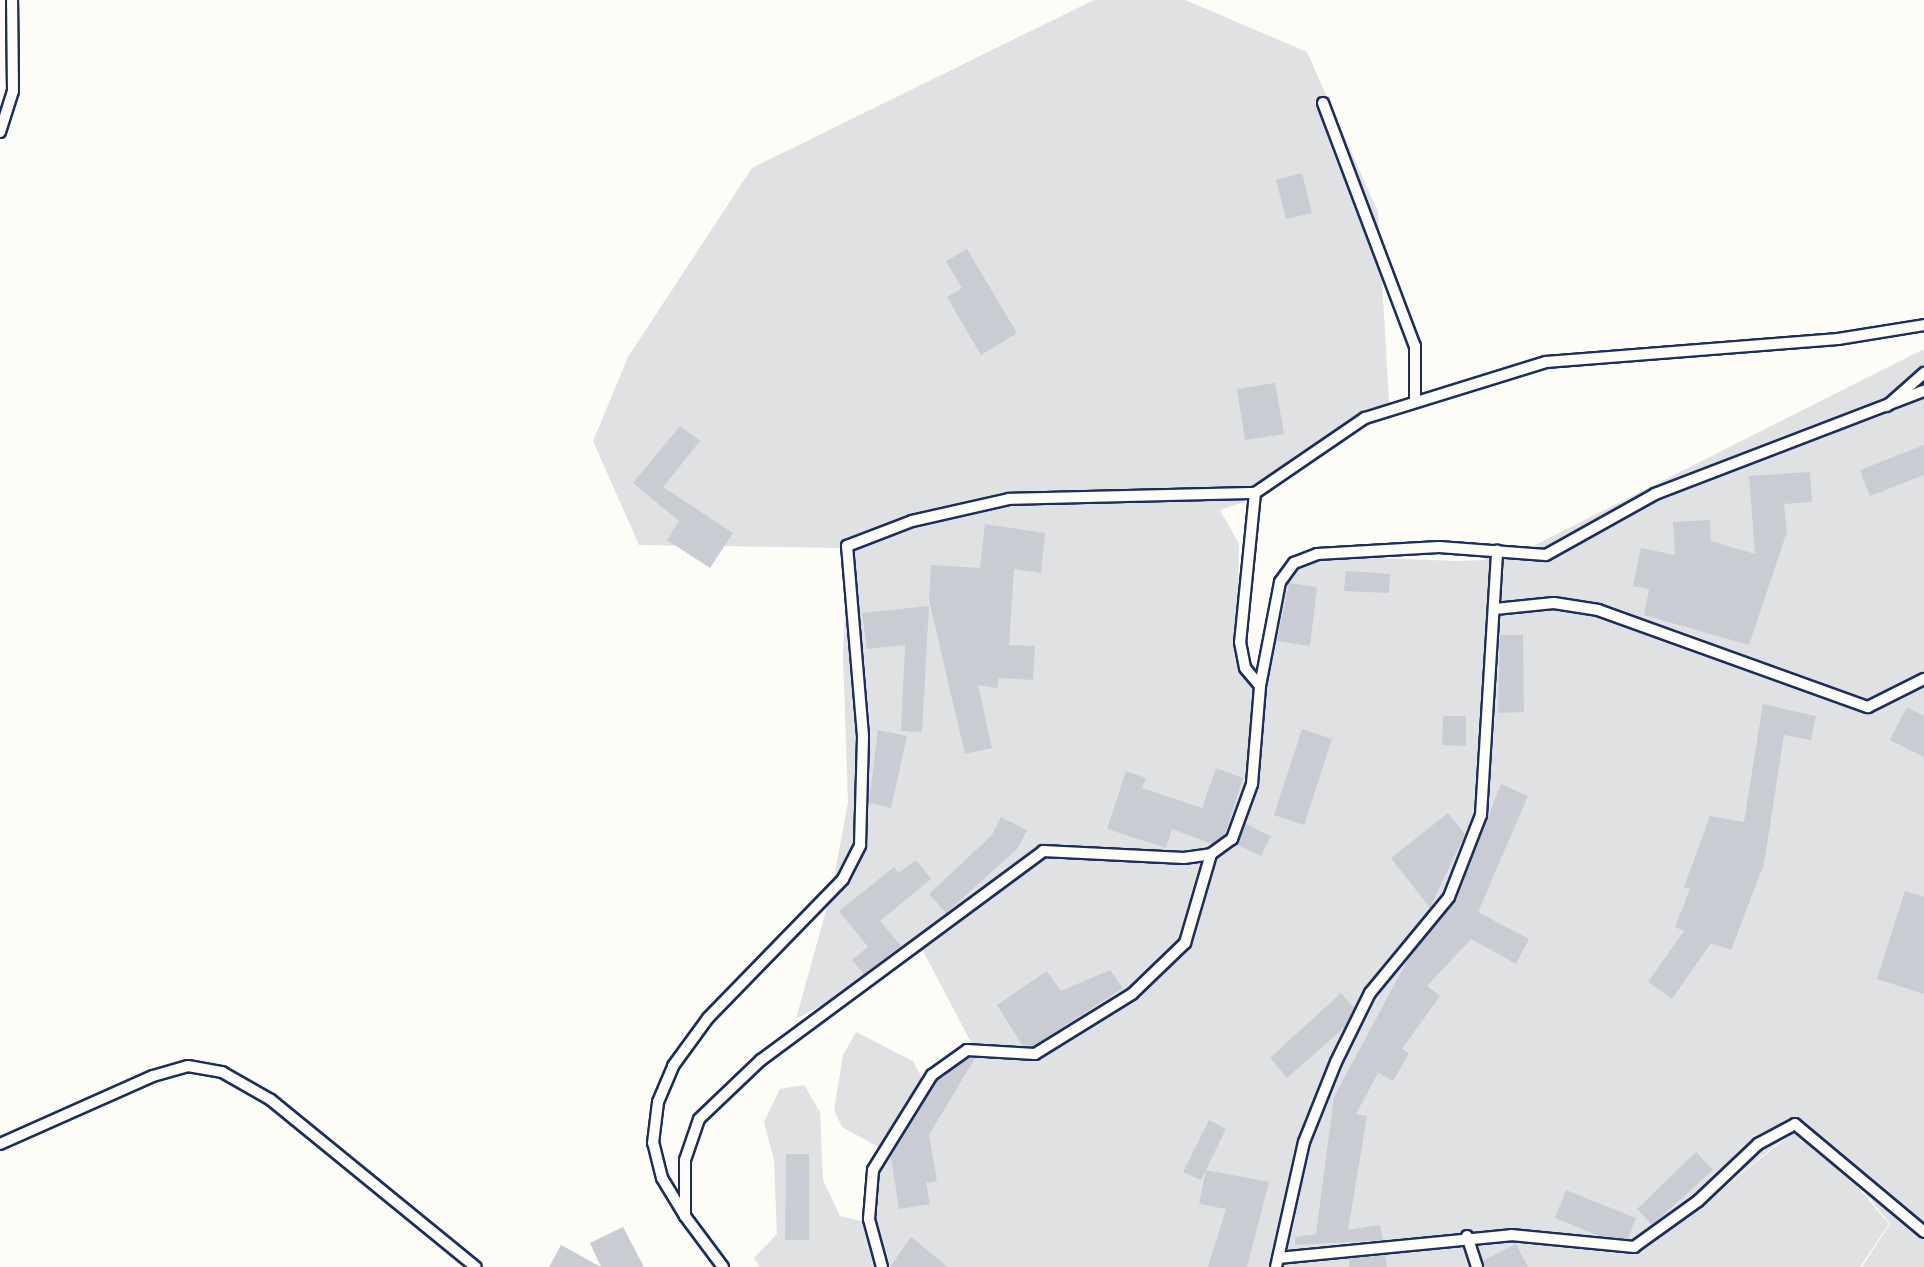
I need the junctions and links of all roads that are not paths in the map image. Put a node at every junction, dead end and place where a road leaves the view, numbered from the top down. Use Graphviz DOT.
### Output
graph roads {
  1 [pos="12,0"];
  2 [pos="1323,103"];
  3 [pos="0,132"];
  4 [pos="1924,325"];
  5 [pos="1924,373"];
  6 [pos="1924,391"];
  7 [pos="1415,401"];
  8 [pos="1882,411"];
  9 [pos="1255,493"];
  10 [pos="1497,550"];
  11 [pos="1494,610"];
  12 [pos="1924,679"];
  13 [pos="1260,686"];
  14 [pos="1211,854"];
  15 [pos="0,1144"];
  16 [pos="685,1216"];
  17 [pos="1924,1232"];
  18 [pos="1467,1236"];
  19 [pos="1277,1263"];
  20 [pos="477,1267"];
  21 [pos="723,1267"];
  22 [pos="882,1267"];
  23 [pos="1477,1267"];
  1 -- 3 [label="lane"];
  2 -- 7 [label="lane"];
  4 -- 7 [label="lane"];
  5 -- 8 [label="lane"];
  6 -- 8 [label="lane"];
  7 -- 9 [label="lane"];
  8 -- 10 [label="lane"];
  9 -- 13 [label="lane"];
  9 -- 16 [label="lane"];
  10 -- 11 [label="lane"];
  10 -- 13 [label="lane"];
  11 -- 12 [label="lane"];
  11 -- 19 [label="lane"];
  13 -- 14 [label="lane"];
  14 -- 16 [label="lane"];
  14 -- 22 [label="lane"];
  15 -- 20 [label="lane"];
  16 -- 21 [label="lane"];
  17 -- 18 [label="lane"];
  18 -- 19 [label="lane"];
  18 -- 23 [label="lane"];
}
